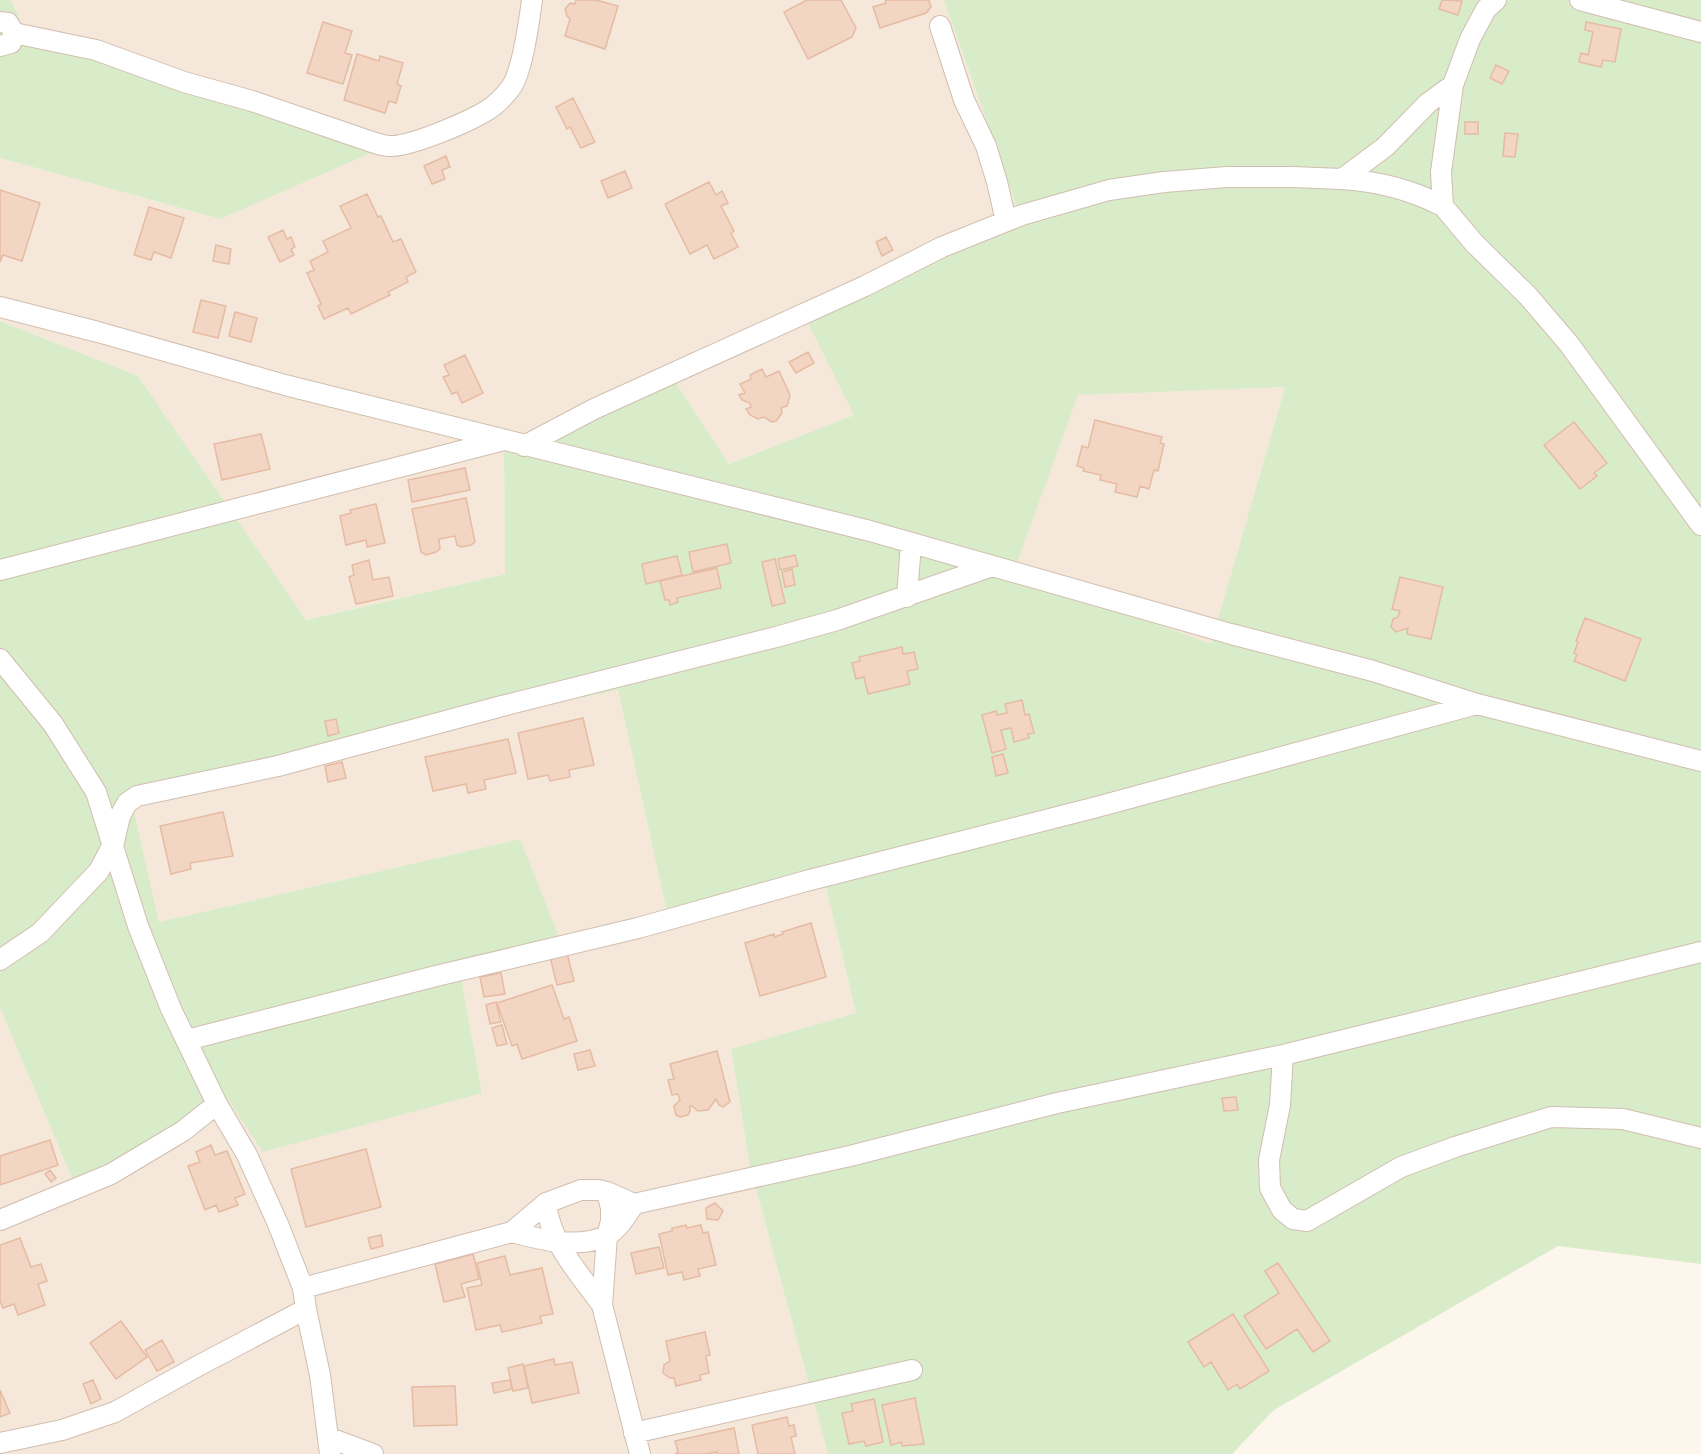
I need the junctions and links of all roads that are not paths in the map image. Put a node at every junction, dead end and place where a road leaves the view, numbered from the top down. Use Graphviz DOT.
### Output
graph roads {
  1 [pos="531,0"];
  2 [pos="1496,0"];
  3 [pos="1580,0"];
  4 [pos="940,26"];
  5 [pos="7,27"];
  6 [pos="1701,32"];
  7 [pos="0,46"];
  8 [pos="1453,85"];
  9 [pos="1342,179"];
  10 [pos="1443,206"];
  11 [pos="1006,221"];
  12 [pos="0,307"];
  13 [pos="503,440"];
  14 [pos="524,446"];
  15 [pos="1701,525"];
  16 [pos="911,543"];
  17 [pos="992,566"];
  18 [pos="0,570"];
  19 [pos="907,597"];
  20 [pos="0,659"];
  21 [pos="1477,704"];
  22 [pos="1701,762"];
  23 [pos="114,843"];
  24 [pos="1698,958"];
  25 [pos="0,960"];
  26 [pos="187,1040"];
  27 [pos="1283,1055"];
  28 [pos="217,1104"];
  29 [pos="1701,1138"];
  30 [pos="607,1192"];
  31 [pos="546,1203"];
  32 [pos="634,1204"];
  33 [pos="0,1220"];
  34 [pos="512,1232"];
  35 [pos="607,1236"];
  36 [pos="557,1242"];
  37 [pos="303,1287"];
  38 [pos="602,1305"];
  39 [pos="306,1310"];
  40 [pos="912,1371"];
  41 [pos="634,1433"];
  42 [pos="0,1443"];
  43 [pos="330,1446"];
  44 [pos="373,1454"];
  45 [pos="640,1454"];
  1 -- 5 [label="street"];
  2 -- 8 [label="street"];
  3 -- 6 [label="street"];
  4 -- 11 [label="street"];
  5 -- 7 [label="street"];
  8 -- 9 [label="street"];
  8 -- 10 [label="street"];
  9 -- 10 [label="street"];
  9 -- 11 [label="street"];
  10 -- 15 [label="street"];
  11 -- 14 [label="street"];
  12 -- 13 [label="street"];
  13 -- 14 [label="street"];
  13 -- 18 [label="street"];
  14 -- 16 [label="street"];
  16 -- 17 [label="street"];
  16 -- 19 [label="street"];
  17 -- 19 [label="street"];
  17 -- 21 [label="street"];
  19 -- 23 [label="street"];
  20 -- 23 [label="street"];
  21 -- 22 [label="street"];
  21 -- 26 [label="street"];
  23 -- 25 [label="street"];
  23 -- 26 [label="street"];
  24 -- 27 [label="street"];
  26 -- 28 [label="street"];
  27 -- 29 [label="street"];
  27 -- 32 [label="street"];
  28 -- 33 [label="street"];
  28 -- 37 [label="street"];
  30 -- 31 [label="street"];
  30 -- 32 [label="street"];
  30 -- 35 [label="street"];
  31 -- 34 [label="street"];
  31 -- 36 [label="street"];
  32 -- 35 [label="street"];
  34 -- 36 [label="street"];
  34 -- 37 [label="street"];
  35 -- 36 [label="street"];
  35 -- 38 [label="street"];
  36 -- 38 [label="street"];
  37 -- 39 [label="street"];
  38 -- 41 [label="street"];
  39 -- 42 [label="street"];
  39 -- 43 [label="street"];
  40 -- 41 [label="street"];
  41 -- 45 [label="street"];
  43 -- 44 [label="street"];
}
